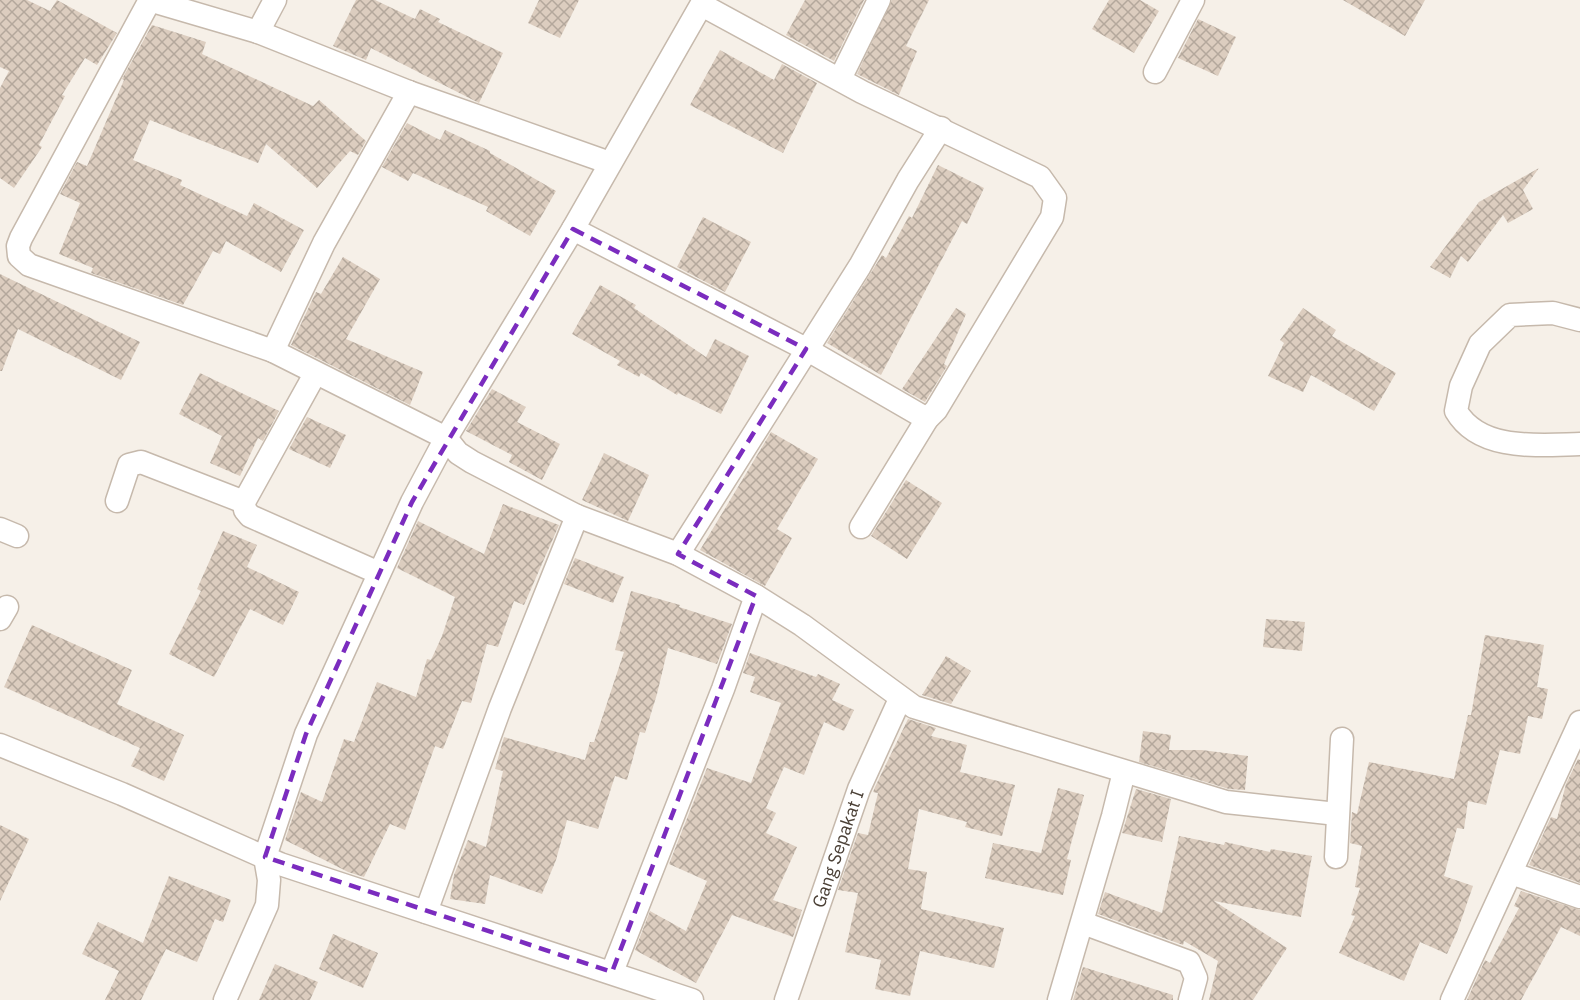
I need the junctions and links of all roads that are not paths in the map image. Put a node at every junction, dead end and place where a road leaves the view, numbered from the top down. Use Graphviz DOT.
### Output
graph roads {
  1 [pos="149,0"];
  2 [pos="275,0"];
  3 [pos="879,0"];
  4 [pos="1193,0"];
  5 [pos="703,2"];
  6 [pos="258,32"];
  7 [pos="1155,72"];
  8 [pos="840,79"];
  9 [pos="409,92"];
  10 [pos="941,128"];
  11 [pos="610,163"];
  12 [pos="573,229"];
  13 [pos="1580,320"];
  14 [pos="806,350"];
  15 [pos="273,351"];
  16 [pos="315,374"];
  17 [pos="927,419"];
  18 [pos="446,438"];
  19 [pos="1580,444"];
  20 [pos="117,501"];
  21 [pos="244,502"];
  22 [pos="577,516"];
  23 [pos="861,527"];
  24 [pos="678,554"];
  25 [pos="379,573"];
  26 [pos="756,596"];
  27 [pos="900,699"];
  28 [pos="1580,722"];
  29 [pos="1342,739"];
  30 [pos="0,746"];
  31 [pos="1124,772"];
  32 [pos="1337,814"];
  33 [pos="265,857"];
  34 [pos="1336,857"];
  35 [pos="1511,873"];
  36 [pos="1580,897"];
  37 [pos="426,912"];
  38 [pos="1083,923"];
  39 [pos="612,972"];
  40 [pos="225,1000"];
  41 [pos="692,1000"];
  42 [pos="786,1000"];
  43 [pos="1059,1000"];
  44 [pos="1190,1000"];
  45 [pos="1452,1000"];
  1 -- 6 [label="street"];
  1 -- 15 [label="street"];
  2 -- 6 [label="street"];
  3 -- 8 [label="street"];
  4 -- 7 [label="street"];
  5 -- 8 [label="street"];
  5 -- 11 [label="street"];
  6 -- 9 [label="street"];
  8 -- 10 [label="street"];
  9 -- 11 [label="street"];
  9 -- 15 [label="street"];
  10 -- 14 [label="street"];
  10 -- 17 [label="street"];
  11 -- 12 [label="street"];
  12 -- 14 [label="street"];
  12 -- 18 [label="street"];
  13 -- 19 [label="street"];
  14 -- 17 [label="street"];
  14 -- 24 [label="street"];
  15 -- 16 [label="street"];
  16 -- 18 [label="street"];
  16 -- 21 [label="street"];
  17 -- 23 [label="street"];
  18 -- 22 [label="street"];
  18 -- 25 [label="street"];
  20 -- 21 [label="street"];
  21 -- 25 [label="street"];
  22 -- 24 [label="street"];
  22 -- 37 [label="street"];
  24 -- 26 [label="street"];
  25 -- 33 [label="street"];
  26 -- 27 [label="street"];
  26 -- 39 [label="street"];
  27 -- 31 [label="street"];
  27 -- 42 [label="street, Gang Sepakat I"];
  28 -- 35 [label="street"];
  29 -- 32 [label="street"];
  30 -- 33 [label="street"];
  31 -- 32 [label="street"];
  31 -- 38 [label="street"];
  32 -- 34 [label="street"];
  33 -- 37 [label="street"];
  33 -- 40 [label="street"];
  35 -- 36 [label="street"];
  35 -- 45 [label="street"];
  37 -- 39 [label="street"];
  38 -- 43 [label="street"];
  38 -- 44 [label="street"];
  39 -- 41 [label="street"];
}
